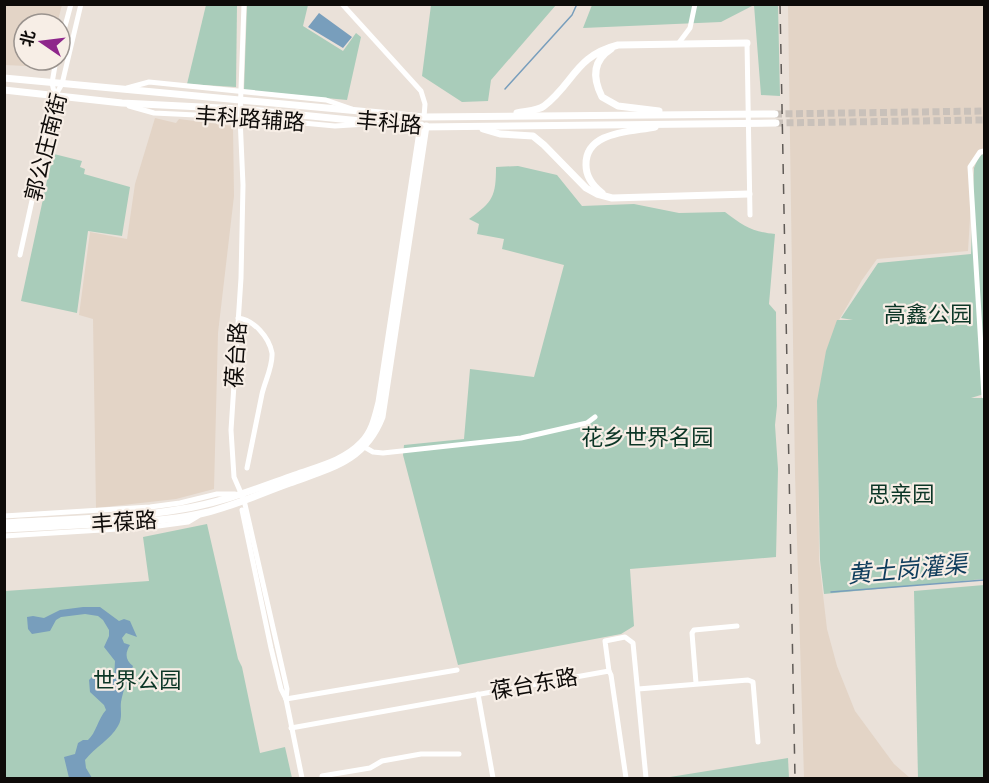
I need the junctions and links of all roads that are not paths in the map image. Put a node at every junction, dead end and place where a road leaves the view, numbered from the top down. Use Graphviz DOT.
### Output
graph roads {
  1 [pos="81,4"];
  2 [pos="244,4"];
  3 [pos="342,4"];
  4 [pos="695,4"];
  5 [pos="747,43"];
  6 [pos="678,44"];
  7 [pos="618,45"];
  8 [pos="54,72"];
  9 [pos="4,78"];
  10 [pos="52,83"];
  11 [pos="62,84"];
  12 [pos="4,90"];
  13 [pos="56,96"];
  14 [pos="241,96"];
  15 [pos="240,113"];
  16 [pos="676,114"];
  17 [pos="775,114"];
  18 [pos="424,117"];
  19 [pos="497,117"];
  20 [pos="776,123"];
  21 [pos="674,124"];
  22 [pos="475,127"];
  23 [pos="423,128"];
  24 [pos="984,151"];
  25 [pos="749,194"];
  26 [pos="612,198"];
  27 [pos="750,215"];
  28 [pos="20,255"];
  29 [pos="238,318"];
  30 [pos="984,396"];
  31 [pos="595,417"];
  32 [pos="362,446"];
  33 [pos="248,468"];
  34 [pos="241,499"];
  35 [pos="201,514"];
  36 [pos="4,516"];
  37 [pos="4,523"];
  38 [pos="4,529"];
  39 [pos="4,536"];
  40 [pos="737,626"];
  41 [pos="457,670"];
  42 [pos="609,671"];
  43 [pos="696,683"];
  44 [pos="638,690"];
  45 [pos="478,694"];
  46 [pos="286,699"];
  47 [pos="291,728"];
  48 [pos="758,742"];
  49 [pos="459,754"];
  50 [pos="302,778"];
  51 [pos="322,778"];
  52 [pos="494,778"];
  53 [pos="626,778"];
  54 [pos="646,778"];
  1 -- 11 [label="street, 郭公庄南街"];
  2 -- 14 [label="street, 葆台路"];
  3 -- 18 [label="street"];
  4 -- 6 [label="street"];
  5 -- 6 [label="main road"];
  5 -- 25 [label="street"];
  6 -- 7 [label="main road"];
  7 -- 16 [label="main road"];
  7 -- 19 [label="main road"];
  8 -- 10 [label="street"];
  9 -- 10 [label="main road, 丰科路"];
  10 -- 11 [label="main road, 丰科路"];
  10 -- 13 [label="street"];
  11 -- 13 [label="street, 郭公庄南街"];
  11 -- 14 [label="main road, 丰科路"];
  12 -- 13 [label="main road, 丰科路"];
  13 -- 15 [label="main road, 丰科路"];
  13 -- 28 [label="street, 郭公庄南街"];
  14 -- 15 [label="street, 葆台路"];
  14 -- 18 [label="main road, 丰科路"];
  15 -- 23 [label="main road, 丰科路"];
  15 -- 29 [label="street, 葆台路"];
  16 -- 17 [label="main road, 丰科路"];
  16 -- 19 [label="main road, 丰科路"];
  18 -- 19 [label="main road, 丰科路"];
  18 -- 23 [label="main road"];
  20 -- 21 [label="main road, 丰科路"];
  21 -- 22 [label="main road, 丰科路"];
  21 -- 26 [label="main road"];
  22 -- 23 [label="main road, 丰科路"];
  22 -- 26 [label="main road"];
  23 -- 32 [label="main road"];
  24 -- 30 [label="street"];
  25 -- 26 [label="main road"];
  25 -- 27 [label="street"];
  29 -- 33 [label="street"];
  29 -- 34 [label="street, 葆台路"];
  31 -- 32 [label="street"];
  32 -- 34 [label="main road"];
  34 -- 35 [label="main road, 丰葆路"];
  34 -- 36 [label="street"];
  34 -- 37 [label="main road, 丰葆路"];
  34 -- 46 [label="street, 葆台路"];
  35 -- 38 [label="main road, 丰葆路"];
  35 -- 39 [label="street"];
  40 -- 43 [label="street"];
  41 -- 46 [label="street"];
  42 -- 44 [label="street"];
  42 -- 45 [label="street, 葆台东路"];
  42 -- 53 [label="street, 葆台东路"];
  43 -- 44 [label="street"];
  43 -- 48 [label="street"];
  44 -- 54 [label="street"];
  45 -- 47 [label="street, 葆台东路"];
  45 -- 52 [label="street"];
  46 -- 47 [label="street, 葆台路"];
  47 -- 50 [label="street, 葆台路"];
  49 -- 51 [label="street"];
}
